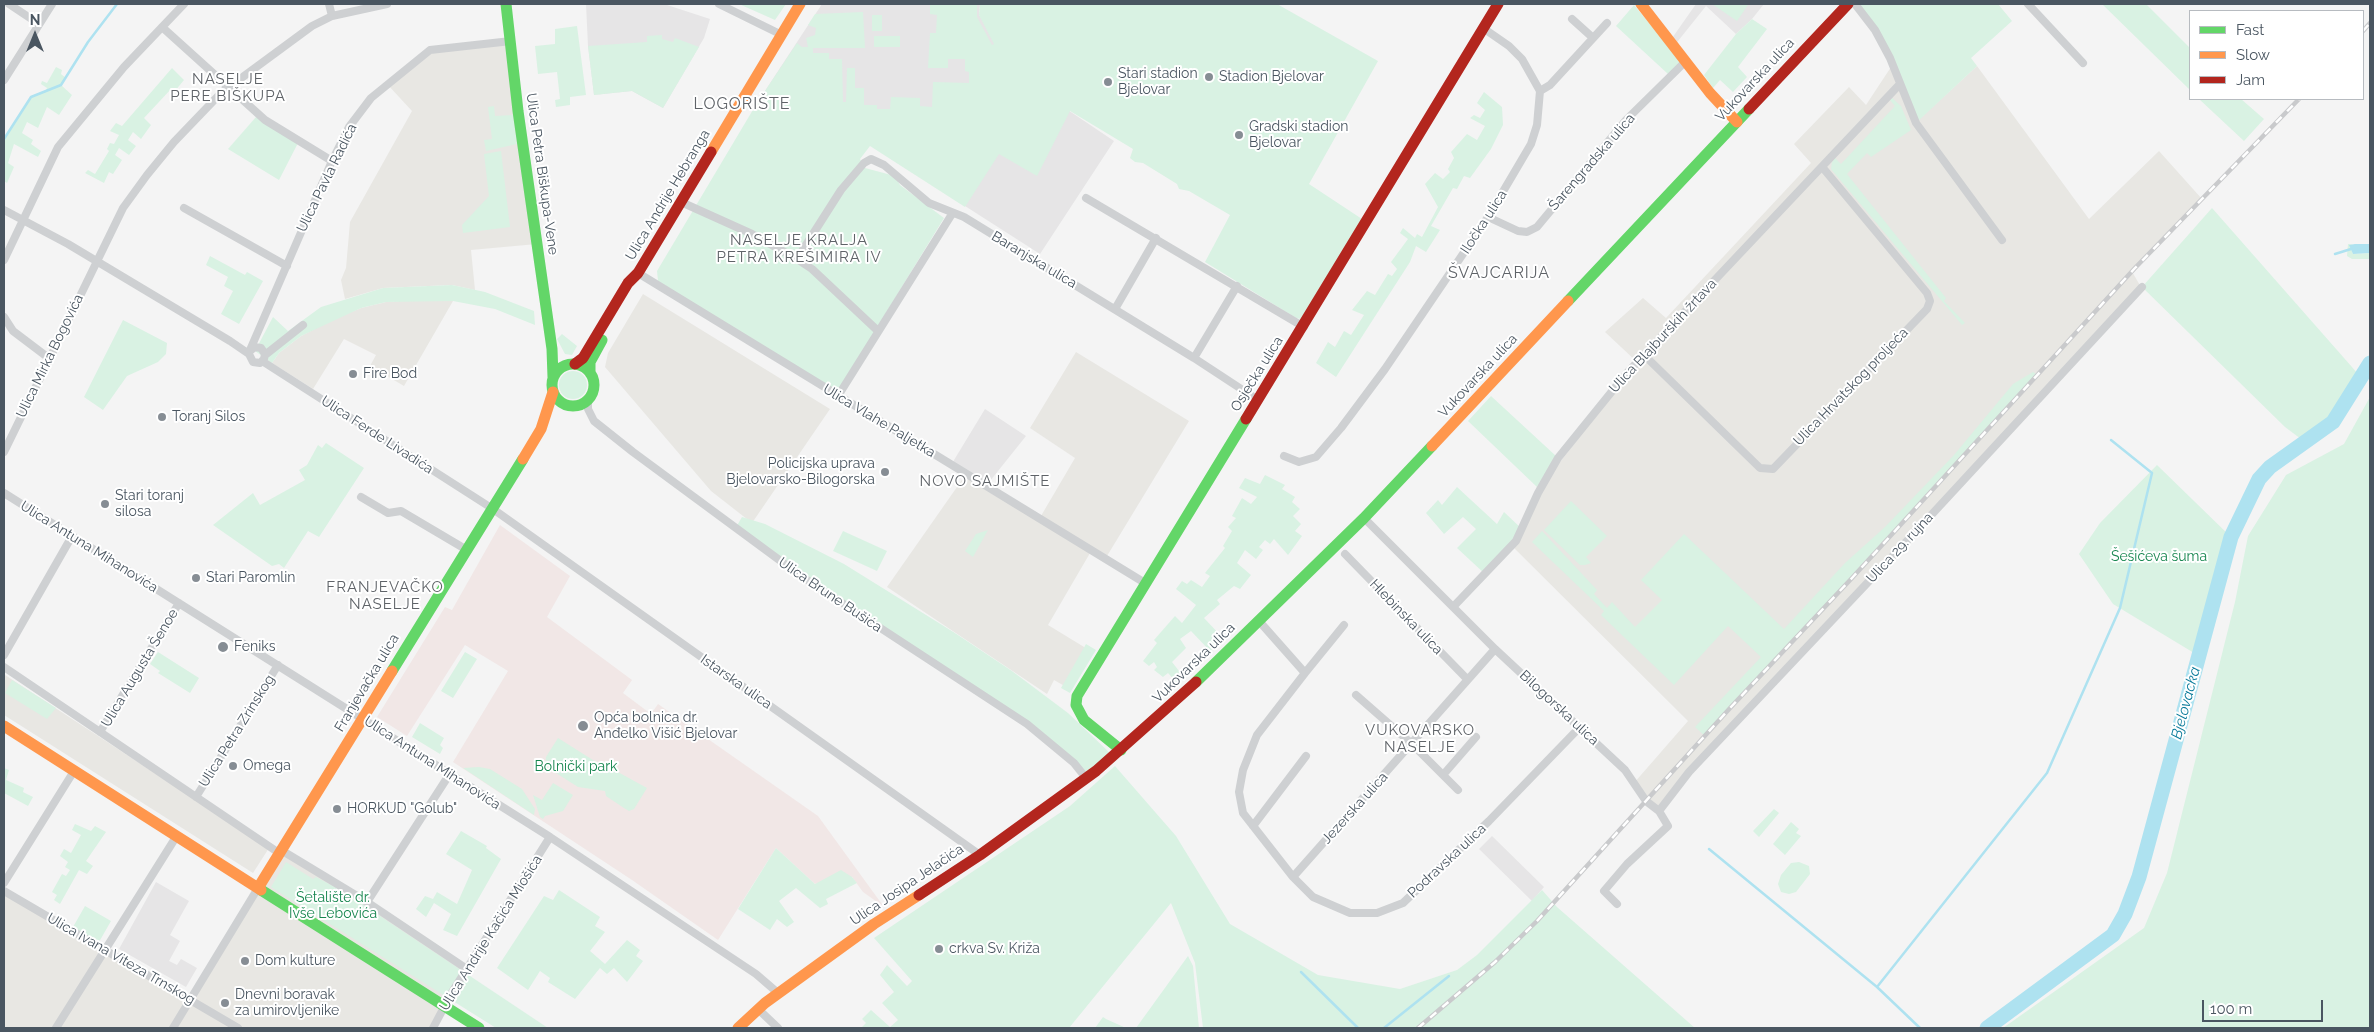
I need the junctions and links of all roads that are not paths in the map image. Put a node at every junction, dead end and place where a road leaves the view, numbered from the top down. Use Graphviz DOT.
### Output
graph roads {
  1 [pos="9,4"];
  2 [pos="52,4"];
  3 [pos="184,4"];
  4 [pos="329,4"];
  5 [pos="387,4"];
  6 [pos="506,4"];
  7 [pos="719,4"];
  8 [pos="800,4"];
  9 [pos="1498,4"];
  10 [pos="1641,4"];
  11 [pos="1848,4"];
  12 [pos="1855,4"];
  13 [pos="2028,4"];
  14 [pos="332,16"];
  15 [pos="1572,19"];
  16 [pos="1607,23"];
  17 [pos="39,24"];
  18 [pos="162,27"];
  19 [pos="1483,28"];
  20 [pos="782,35"];
  21 [pos="1592,37"];
  22 [pos="510,41"];
  23 [pos="1686,62"];
  24 [pos="2083,63"];
  25 [pos="4,80"];
  26 [pos="1899,85"];
  27 [pos="228,88"];
  28 [pos="1540,91"];
  29 [pos="1737,122"];
  30 [pos="332,161"];
  31 [pos="1822,168"];
  32 [pos="1086,198"];
  33 [pos="681,202"];
  34 [pos="184,208"];
  35 [pos="4,210"];
  36 [pos="952,214"];
  37 [pos="1488,217"];
  38 [pos="22,219"];
  39 [pos="1156,238"];
  40 [pos="2002,240"];
  41 [pos="798,259"];
  42 [pos="4,260"];
  43 [pos="96,260"];
  44 [pos="287,266"];
  45 [pos="638,274"];
  46 [pos="1237,286"];
  47 [pos="2142,287"];
  48 [pos="1115,309"];
  49 [pos="4,317"];
  50 [pos="303,325"];
  51 [pos="1304,327"];
  52 [pos="878,331"];
  53 [pos="552,348"];
  54 [pos="250,352"];
  55 [pos="1644,355"];
  56 [pos="264,358"];
  57 [pos="1194,358"];
  58 [pos="50,359"];
  59 [pos="572,364"];
  60 [pos="590,373"];
  61 [pos="553,377"];
  62 [pos="553,392"];
  63 [pos="838,396"];
  64 [pos="588,399"];
  65 [pos="1258,400"];
  66 [pos="569,405"];
  67 [pos="541,429"];
  68 [pos="4,452"];
  69 [pos="1284,456"];
  70 [pos="4,493"];
  71 [pos="361,497"];
  72 [pos="493,510"];
  73 [pos="1364,518"];
  74 [pos="72,536"];
  75 [pos="467,550"];
  76 [pos="1345,554"];
  77 [pos="1145,584"];
  78 [pos="179,603"];
  79 [pos="1454,606"];
  80 [pos="1259,621"];
  81 [pos="1344,625"];
  82 [pos="1495,649"];
  83 [pos="4,655"];
  84 [pos="278,665"];
  85 [pos="4,668"];
  86 [pos="1305,673"];
  87 [pos="1467,679"];
  88 [pos="1356,695"];
  89 [pos="363,719"];
  90 [pos="4,726"];
  91 [pos="1580,727"];
  92 [pos="100,732"];
  93 [pos="1476,737"];
  94 [pos="1412,744"];
  95 [pos="1119,752"];
  96 [pos="1306,756"];
  97 [pos="74,771"];
  98 [pos="1096,771"];
  99 [pos="449,775"];
  100 [pos="1443,775"];
  101 [pos="1086,778"];
  102 [pos="1458,790"];
  103 [pos="196,797"];
  104 [pos="1659,811"];
  105 [pos="1253,826"];
  106 [pos="176,837"];
  107 [pos="550,838"];
  108 [pos="280,851"];
  109 [pos="980,855"];
  110 [pos="1293,877"];
  111 [pos="4,883"];
  112 [pos="258,888"];
  113 [pos="4,891"];
  114 [pos="366,902"];
  115 [pos="1617,904"];
  116 [pos="104,949"];
  117 [pos="467,969"];
  118 [pos="778,993"];
  119 [pos="190,999"];
  120 [pos="444,1006"];
  121 [pos="758,1009"];
  122 [pos="56,1028"];
  123 [pos="173,1028"];
  124 [pos="238,1028"];
  125 [pos="433,1028"];
  126 [pos="479,1028"];
  127 [pos="738,1028"];
  128 [pos="778,1028"];
  1 -- 17 [label="street"];
  2 -- 17 [label="street"];
  3 -- 18 [label="street"];
  4 -- 14 [label="street"];
  5 -- 14 [label="street, Ulica Mirka Bogovića"];
  6 -- 22 [label="main road, Ulica Petra Biškupa-Vene"];
  7 -- 20 [label="street"];
  8 -- 20 [label="main road, Ulica Andrije Hebranga"];
  9 -- 19 [label="main road, Osječka ulica"];
  10 -- 23 [label="main road"];
  11 -- 29 [label="main road, Vukovarska ulica"];
  12 -- 26 [label="street"];
  13 -- 24 [label="street"];
  14 -- 27 [label="street, Ulica Mirka Bogovića"];
  15 -- 21 [label="street"];
  16 -- 21 [label="street"];
  17 -- 25 [label="street"];
  18 -- 27 [label="street"];
  18 -- 38 [label="street"];
  19 -- 28 [label="street"];
  19 -- 51 [label="main road, Osječka ulica"];
  20 -- 33 [label="main road, Ulica Andrije Hebranga"];
  21 -- 28 [label="street"];
  22 -- 30 [label="street, Ulica Pavla Radića"];
  22 -- 53 [label="main road, Ulica Petra Biškupa-Vene"];
  23 -- 29 [label="main road"];
  23 -- 37 [label="street, Šarengradska ulica"];
  26 -- 31 [label="street, Ulica Blajburških žrtava"];
  26 -- 40 [label="street"];
  27 -- 30 [label="street"];
  27 -- 43 [label="street, Ulica Mirka Bogovića"];
  28 -- 37 [label="street, Iločka ulica"];
  29 -- 73 [label="main road, Vukovarska ulica"];
  30 -- 44 [label="street, Ulica Pavla Radića"];
  31 -- 55 [label="street, Ulica Blajburških žrtava"];
  31 -- 55 [label="street, Ulica Hrvatskog proljeća"];
  32 -- 39 [label="street"];
  33 -- 41 [label="street"];
  33 -- 45 [label="main road, Ulica Andrije Hebranga"];
  34 -- 44 [label="street"];
  35 -- 38 [label="street, Ulica Ferde Livadića"];
  36 -- 41 [label="street"];
  36 -- 48 [label="street, Baranjska ulica"];
  36 -- 52 [label="street"];
  37 -- 69 [label="street, Iločka ulica"];
  38 -- 42 [label="street"];
  38 -- 43 [label="street, Ulica Ferde Livadića"];
  39 -- 46 [label="street"];
  39 -- 48 [label="street"];
  41 -- 52 [label="street"];
  43 -- 54 [label="street, Ulica Ferde Livadića"];
  43 -- 58 [label="street, Ulica Mirka Bogovića"];
  44 -- 54 [label="street, Ulica Pavla Radića"];
  45 -- 59 [label="main road, Ulica Andrije Hebranga"];
  45 -- 60 [label="main road, Ulica Andrije Hebranga"];
  45 -- 63 [label="street, Ulica Vlahe Paljetka"];
  46 -- 51 [label="street"];
  46 -- 57 [label="street"];
  47 -- 104 [label="street, Ulica 29. rujna"];
  48 -- 57 [label="street, Baranjska ulica"];
  49 -- 58 [label="street"];
  50 -- 56 [label="street"];
  51 -- 65 [label="main road, Osječka ulica"];
  52 -- 63 [label="street"];
  53 -- 59 [label="main road"];
  53 -- 61 [label="main road, Ulica Petra Biškupa-Vene"];
  54 -- 56 [label="street, Ulica Ferde Livadića"];
  54 -- 56 [label="street, Ulica Ferde Livadića"];
  55 -- 79 [label="street, Ulica Blajburških žrtava"];
  56 -- 72 [label="street, Ulica Ferde Livadića"];
  57 -- 65 [label="street, Baranjska ulica"];
  58 -- 68 [label="street, Ulica Mirka Bogovića"];
  59 -- 60 [label="main road"];
  59 -- 61 [label="main road"];
  60 -- 64 [label="main road"];
  61 -- 62 [label="main road"];
  62 -- 66 [label="main road"];
  62 -- 67 [label="main road, Franjevačka ulica"];
  63 -- 77 [label="street, Ulica Vlahe Paljetka"];
  64 -- 66 [label="main road"];
  64 -- 101 [label="street, Ulica Brune Bušića"];
  65 -- 77 [label="main road, Osječka ulica"];
  66 -- 67 [label="main road, Franjevačka ulica"];
  67 -- 72 [label="main road, Franjevačka ulica"];
  70 -- 74 [label="street, Ulica Antuna Mihanovića"];
  71 -- 75 [label="street"];
  72 -- 75 [label="main road, Franjevačka ulica"];
  72 -- 109 [label="street, Istarska ulica"];
  73 -- 79 [label="street, Bilogorska ulica"];
  73 -- 80 [label="main road, Vukovarska ulica"];
  74 -- 78 [label="street, Ulica Antuna Mihanovića"];
  74 -- 83 [label="street"];
  75 -- 89 [label="main road, Franjevačka ulica"];
  76 -- 87 [label="street, Hlebinska ulica"];
  77 -- 95 [label="main road, Osječka ulica"];
  78 -- 84 [label="street, Ulica Antuna Mihanovića"];
  78 -- 92 [label="street, Ulica Augusta Šenoe"];
  79 -- 82 [label="street, Bilogorska ulica"];
  80 -- 86 [label="street"];
  80 -- 95 [label="main road, Vukovarska ulica"];
  81 -- 86 [label="street, Podravska ulica"];
  82 -- 87 [label="street, Jezerska ulica"];
  82 -- 91 [label="street, Bilogorska ulica"];
  84 -- 89 [label="street, Ulica Antuna Mihanovića"];
  84 -- 103 [label="street, Ulica Petra Zrinskog"];
  85 -- 92 [label="street"];
  86 -- 105 [label="street, Podravska ulica"];
  87 -- 94 [label="street, Jezerska ulica"];
  88 -- 94 [label="street"];
  89 -- 99 [label="street, Ulica Antuna Mihanovića"];
  89 -- 108 [label="main road, Franjevačka ulica"];
  90 -- 97 [label="main road"];
  91 -- 104 [label="street, Bilogorska ulica"];
  91 -- 110 [label="street, Podravska ulica"];
  92 -- 103 [label="street"];
  93 -- 100 [label="street"];
  94 -- 100 [label="street"];
  94 -- 110 [label="street, Jezerska ulica"];
  95 -- 98 [label="main road, Vukovarska ulica"];
  96 -- 105 [label="street"];
  97 -- 106 [label="main road"];
  97 -- 111 [label="street"];
  98 -- 101 [label="main road, Ulica Josipa Jelačića"];
  99 -- 107 [label="street, Ulica Antuna Mihanovića"];
  99 -- 114 [label="street"];
  100 -- 102 [label="street"];
  101 -- 109 [label="main road, Ulica Josipa Jelačića"];
  103 -- 108 [label="street"];
  104 -- 115 [label="street"];
  105 -- 110 [label="street, Podravska ulica"];
  106 -- 112 [label="main road"];
  106 -- 116 [label="street"];
  107 -- 117 [label="street, Ulica Andrije Kačića Miošića"];
  107 -- 118 [label="street, Ulica Antuna Mihanovića"];
  108 -- 112 [label="main road, Franjevačka ulica"];
  108 -- 114 [label="street"];
  109 -- 118 [label="main road, Ulica Josipa Jelačića"];
  112 -- 119 [label="street"];
  112 -- 120 [label="main road"];
  113 -- 116 [label="street, Ulica Ivana Viteza Trnskog"];
  114 -- 117 [label="street"];
  116 -- 119 [label="street, Ulica Ivana Viteza Trnskog"];
  116 -- 122 [label="street"];
  117 -- 120 [label="street, Ulica Andrije Kačića Miošića"];
  118 -- 121 [label="main road, Ulica Josipa Jelačića"];
  119 -- 123 [label="street"];
  119 -- 124 [label="street, Ulica Ivana Viteza Trnskog"];
  120 -- 125 [label="street, Ulica Andrije Kačića Miošića"];
  120 -- 126 [label="main road"];
  121 -- 127 [label="main road, Ulica Josipa Jelačića"];
  121 -- 128 [label="street"];
}
